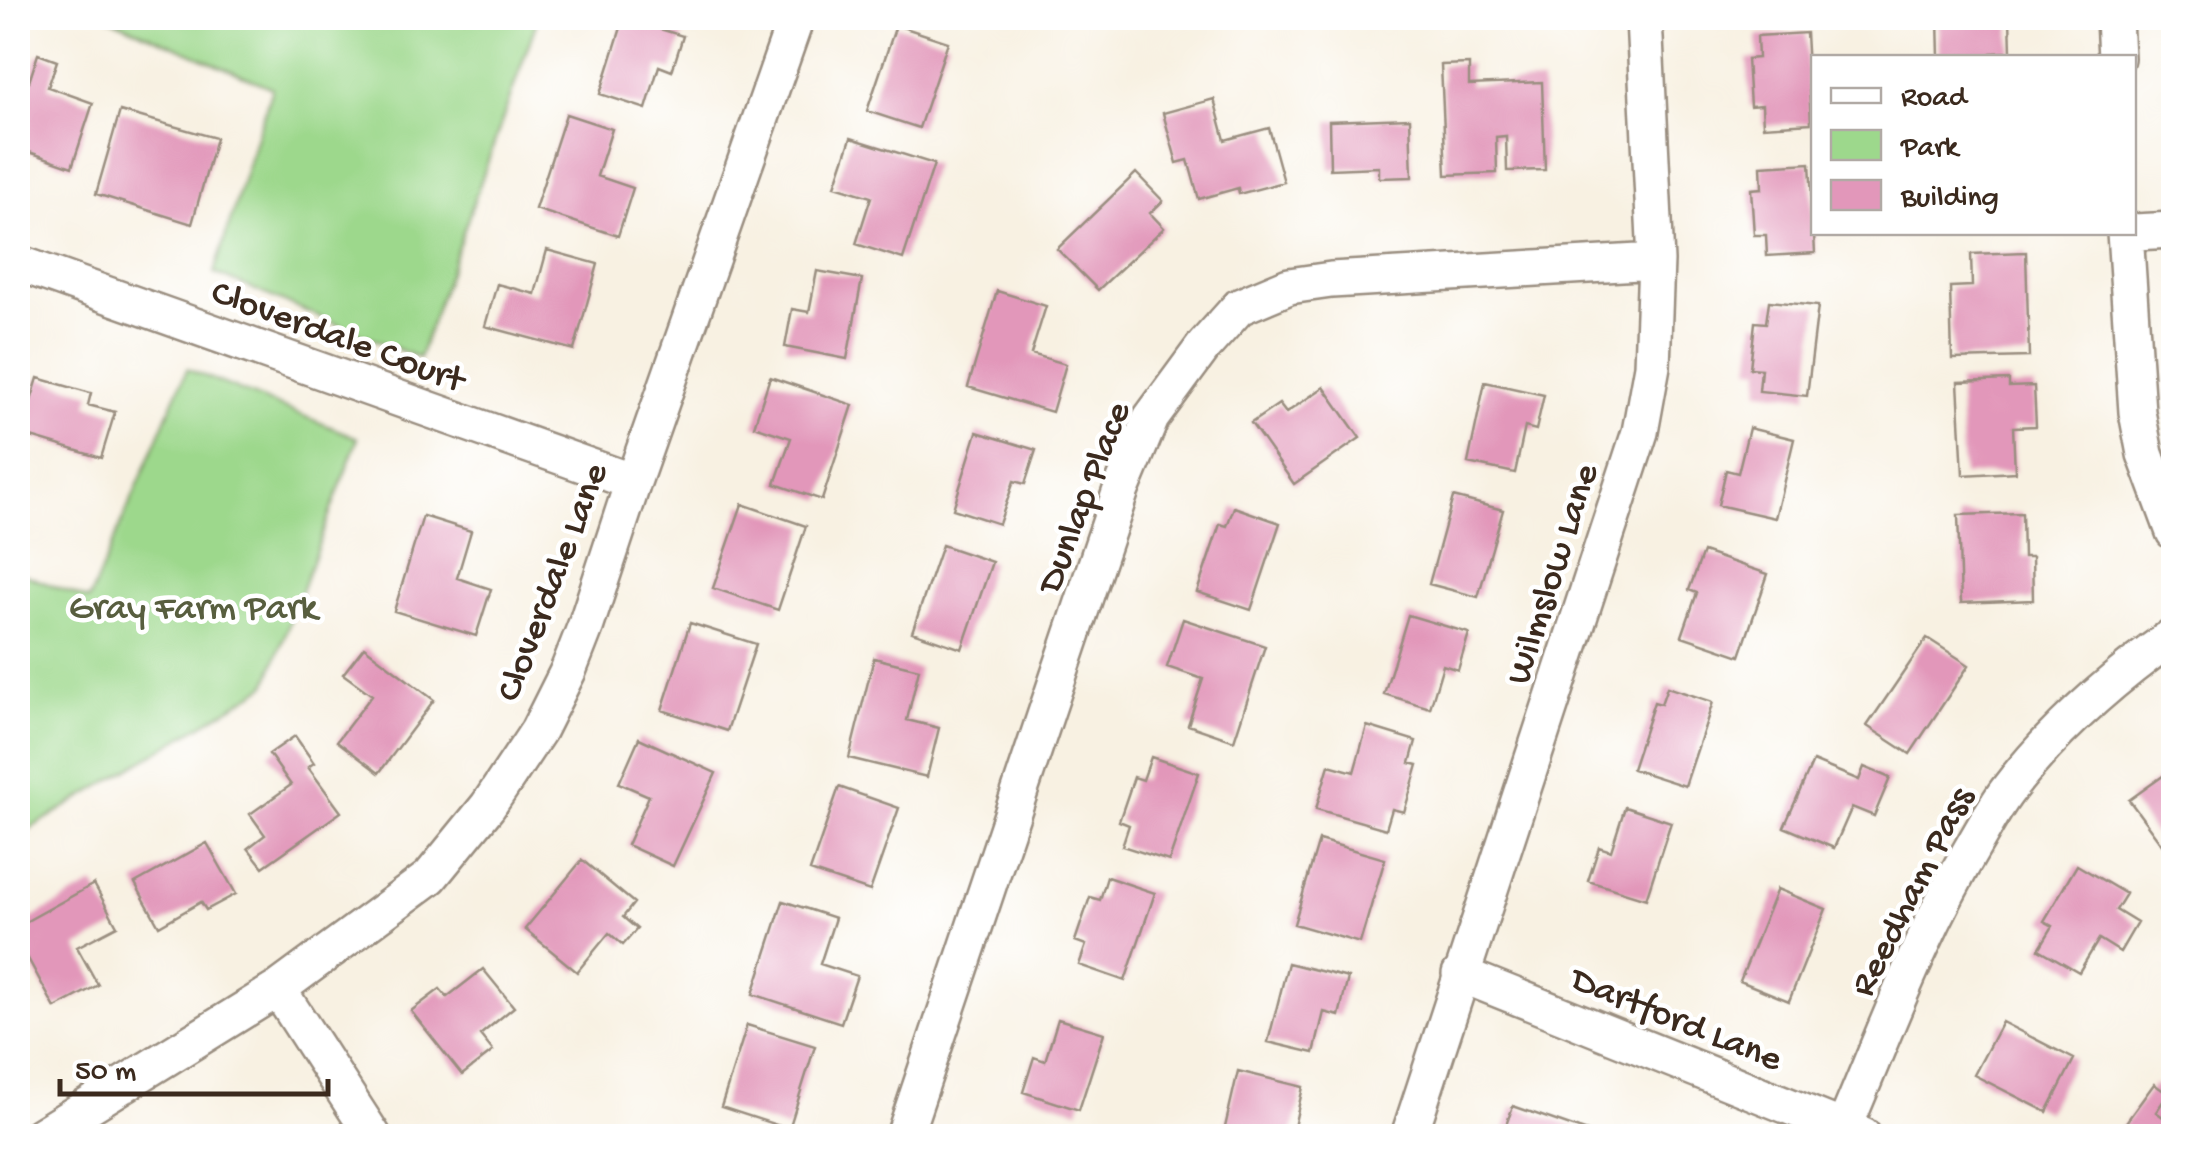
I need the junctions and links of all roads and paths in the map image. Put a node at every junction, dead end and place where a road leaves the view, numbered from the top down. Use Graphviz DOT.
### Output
graph roads {
  1 [pos="796,18"];
  2 [pos="1644,18"];
  3 [pos="2114,18"];
  4 [pos="2116,55"];
  5 [pos="2174,230"];
  6 [pos="2136,232"];
  7 [pos="2126,235"];
  8 [pos="1656,261"];
  9 [pos="18,263"];
  10 [pos="633,482"];
  11 [pos="2174,532"];
  12 [pos="2174,635"];
  13 [pos="1460,974"];
  14 [pos="278,989"];
  15 [pos="1854,1132"];
  16 [pos="40,1136"];
  17 [pos="372,1136"];
  18 [pos="904,1136"];
  19 [pos="1409,1136"];
  1 -- 10 [label="street, Cloverdale Lane"];
  2 -- 8 [label="street, Wilmslow Lane"];
  3 -- 4 [label="street"];
  5 -- 6 [label="street"];
  7 -- 11 [label="street"];
  8 -- 13 [label="street, Wilmslow Lane"];
  8 -- 18 [label="street, Dunlap Place"];
  9 -- 10 [label="street, Cloverdale Court"];
  10 -- 14 [label="street, Cloverdale Lane"];
  12 -- 15 [label="street, Reedham Pass"];
  13 -- 15 [label="street, Dartford Lane"];
  13 -- 19 [label="street, Wilmslow Lane"];
  14 -- 16 [label="street, Cloverdale Lane"];
  14 -- 17 [label="street"];
}
